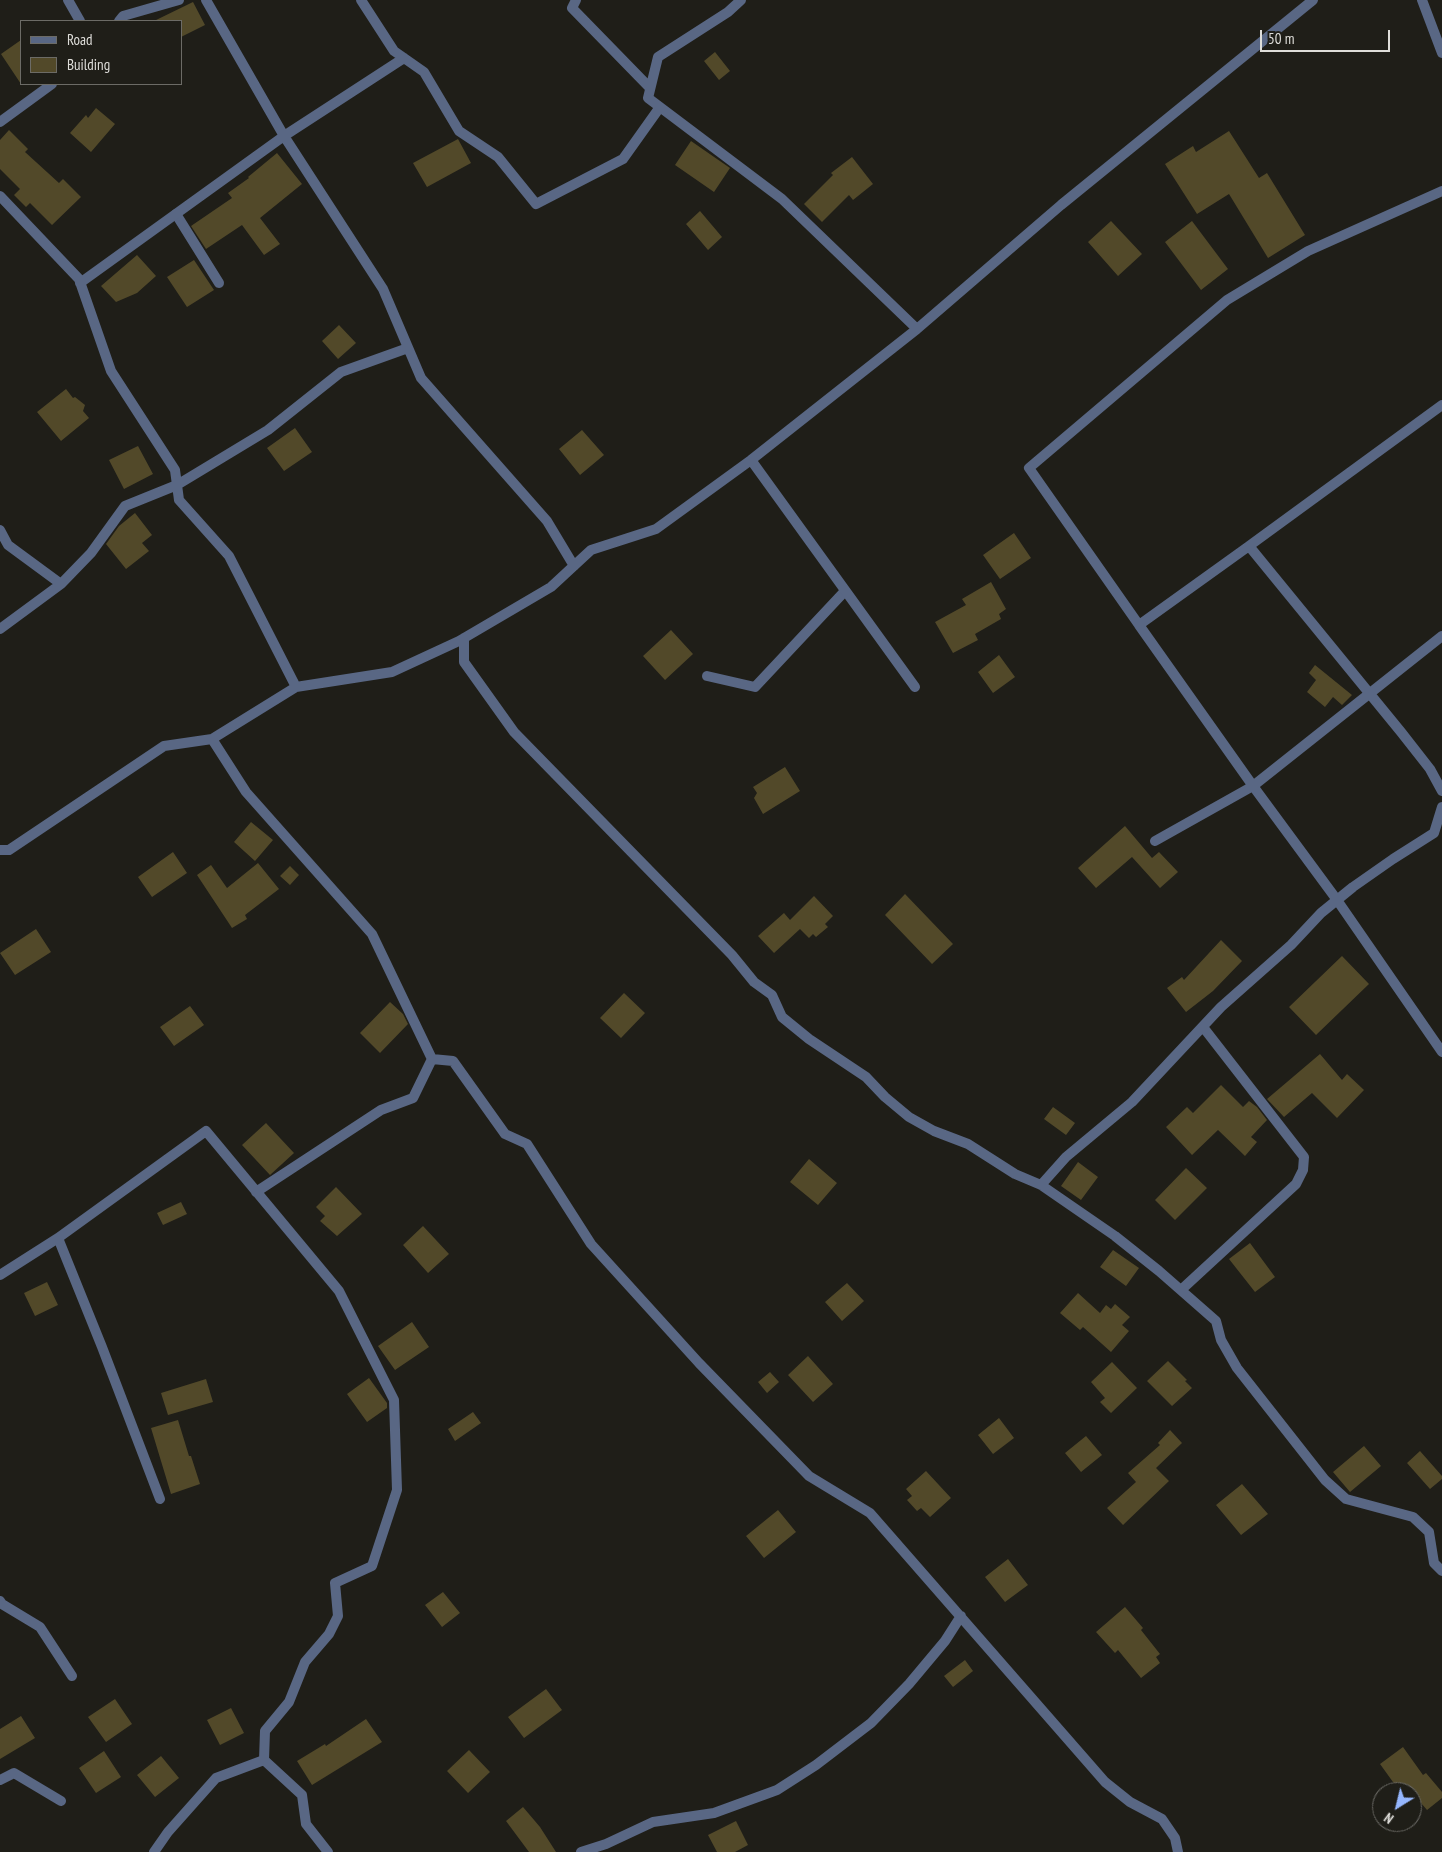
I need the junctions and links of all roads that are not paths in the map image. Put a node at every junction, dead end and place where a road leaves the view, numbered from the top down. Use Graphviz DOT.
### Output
graph roads {
  1 [pos="68,0"];
  2 [pos="179,0"];
  3 [pos="206,0"];
  4 [pos="361,0"];
  5 [pos="576,0"];
  6 [pos="741,0"];
  7 [pos="1313,0"];
  8 [pos="1422,0"];
  9 [pos="79,20"];
  10 [pos="120,20"];
  11 [pos="1442,53"];
  12 [pos="404,58"];
  13 [pos="51,85"];
  14 [pos="650,88"];
  15 [pos="660,107"];
  16 [pos="0,122"];
  17 [pos="284,136"];
  18 [pos="1442,191"];
  19 [pos="0,196"];
  20 [pos="176,214"];
  21 [pos="219,283"];
  22 [pos="80,284"];
  23 [pos="917,329"];
  24 [pos="408,348"];
  25 [pos="1442,405"];
  26 [pos="751,460"];
  27 [pos="177,485"];
  28 [pos="0,530"];
  29 [pos="1249,546"];
  30 [pos="574,566"];
  31 [pos="61,584"];
  32 [pos="845,591"];
  33 [pos="1139,625"];
  34 [pos="0,629"];
  35 [pos="1442,636"];
  36 [pos="464,638"];
  37 [pos="707,676"];
  38 [pos="296,687"];
  39 [pos="915,687"];
  40 [pos="1369,693"];
  41 [pos="212,739"];
  42 [pos="1253,786"];
  43 [pos="1442,790"];
  44 [pos="1442,807"];
  45 [pos="1155,840"];
  46 [pos="0,850"];
  47 [pos="1337,900"];
  48 [pos="1203,1027"];
  49 [pos="1442,1052"];
  50 [pos="432,1059"];
  51 [pos="1041,1185"];
  52 [pos="256,1192"];
  53 [pos="58,1238"];
  54 [pos="0,1275"];
  55 [pos="1181,1290"];
  56 [pos="160,1499"];
  57 [pos="1442,1571"];
  58 [pos="0,1601"];
  59 [pos="960,1616"];
  60 [pos="72,1676"];
  61 [pos="264,1760"];
  62 [pos="0,1780"];
  63 [pos="61,1800"];
  64 [pos="154,1852"];
  65 [pos="328,1852"];
  66 [pos="581,1852"];
  67 [pos="1178,1852"];
  1 -- 9 [label="street"];
  2 -- 10 [label="street"];
  3 -- 17 [label="street"];
  4 -- 12 [label="street"];
  5 -- 14 [label="street"];
  6 -- 14 [label="street"];
  7 -- 23 [label="street"];
  8 -- 11 [label="street"];
  12 -- 15 [label="street"];
  12 -- 17 [label="street"];
  13 -- 16 [label="street"];
  14 -- 15 [label="street"];
  15 -- 23 [label="street"];
  17 -- 20 [label="street"];
  17 -- 24 [label="street"];
  18 -- 33 [label="street"];
  19 -- 22 [label="street"];
  20 -- 21 [label="street"];
  20 -- 22 [label="street"];
  22 -- 27 [label="street"];
  23 -- 26 [label="street"];
  24 -- 27 [label="street"];
  24 -- 30 [label="street"];
  25 -- 29 [label="street"];
  26 -- 30 [label="street"];
  26 -- 32 [label="street"];
  27 -- 31 [label="street"];
  27 -- 38 [label="street"];
  28 -- 31 [label="street"];
  29 -- 33 [label="street"];
  29 -- 40 [label="street"];
  30 -- 36 [label="street"];
  31 -- 34 [label="street"];
  32 -- 37 [label="street"];
  32 -- 39 [label="street"];
  33 -- 42 [label="street"];
  35 -- 40 [label="street"];
  36 -- 38 [label="street"];
  36 -- 51 [label="street"];
  38 -- 41 [label="street"];
  40 -- 42 [label="street"];
  40 -- 43 [label="street"];
  41 -- 46 [label="street"];
  41 -- 50 [label="street"];
  42 -- 45 [label="street"];
  42 -- 47 [label="street"];
  44 -- 47 [label="street"];
  47 -- 48 [label="street"];
  47 -- 49 [label="street"];
  48 -- 51 [label="street"];
  48 -- 55 [label="street"];
  50 -- 52 [label="street"];
  50 -- 59 [label="street"];
  51 -- 55 [label="street"];
  52 -- 53 [label="street"];
  52 -- 61 [label="street"];
  53 -- 54 [label="street"];
  53 -- 56 [label="street"];
  55 -- 57 [label="street"];
  58 -- 60 [label="street"];
  59 -- 66 [label="street"];
  59 -- 67 [label="street"];
  61 -- 64 [label="street"];
  61 -- 65 [label="street"];
  62 -- 63 [label="street"];
}
